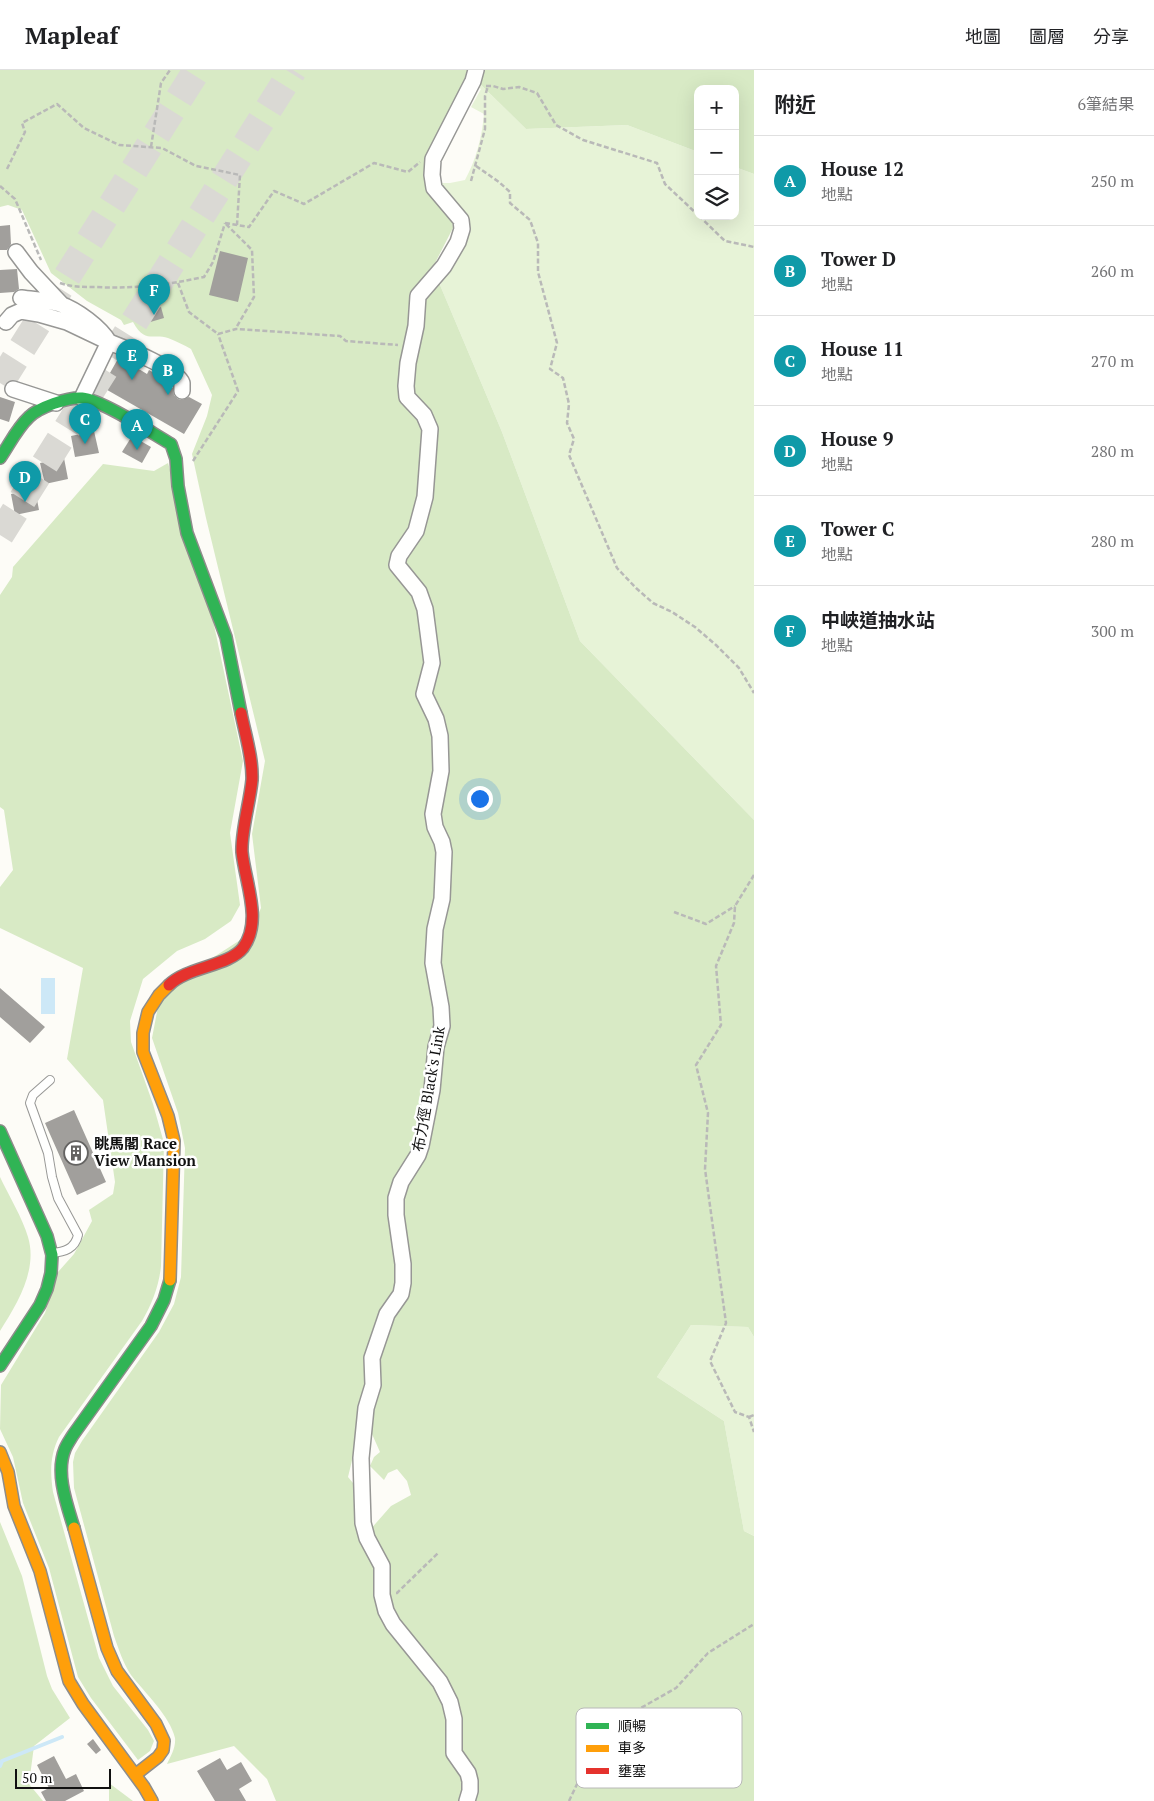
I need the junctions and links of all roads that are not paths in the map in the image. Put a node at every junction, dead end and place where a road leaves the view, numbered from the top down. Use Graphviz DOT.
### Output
graph roads {
  1 [pos="475,76"];
  2 [pos="16,252"];
  3 [pos="21,298"];
  4 [pos="61,304"];
  5 [pos="6,322"];
  6 [pos="109,342"];
  7 [pos="12,389"];
  8 [pos="182,390"];
  9 [pos="82,398"];
  10 [pos="56,403"];
  11 [pos="0,458"];
  12 [pos="50,1080"];
  13 [pos="0,1131"];
  14 [pos="52,1253"];
  15 [pos="0,1366"];
  16 [pos="0,1452"];
  17 [pos="136,1775"];
  18 [pos="152,1801"];
  19 [pos="467,1801"];
  1 -- 19 [label="street, 布力徑 Black's Link"];
  2 -- 4 [label="street"];
  3 -- 4 [label="street"];
  4 -- 6 [label="street"];
  5 -- 6 [label="street"];
  6 -- 8 [label="street"];
  6 -- 9 [label="street"];
  7 -- 10 [label="street"];
  9 -- 10 [label="street"];
  9 -- 17 [label="street"];
  10 -- 11 [label="street"];
  12 -- 14 [label="lane"];
  13 -- 14 [label="street"];
  14 -- 15 [label="street"];
  16 -- 17 [label="street"];
  17 -- 18 [label="street"];
}
